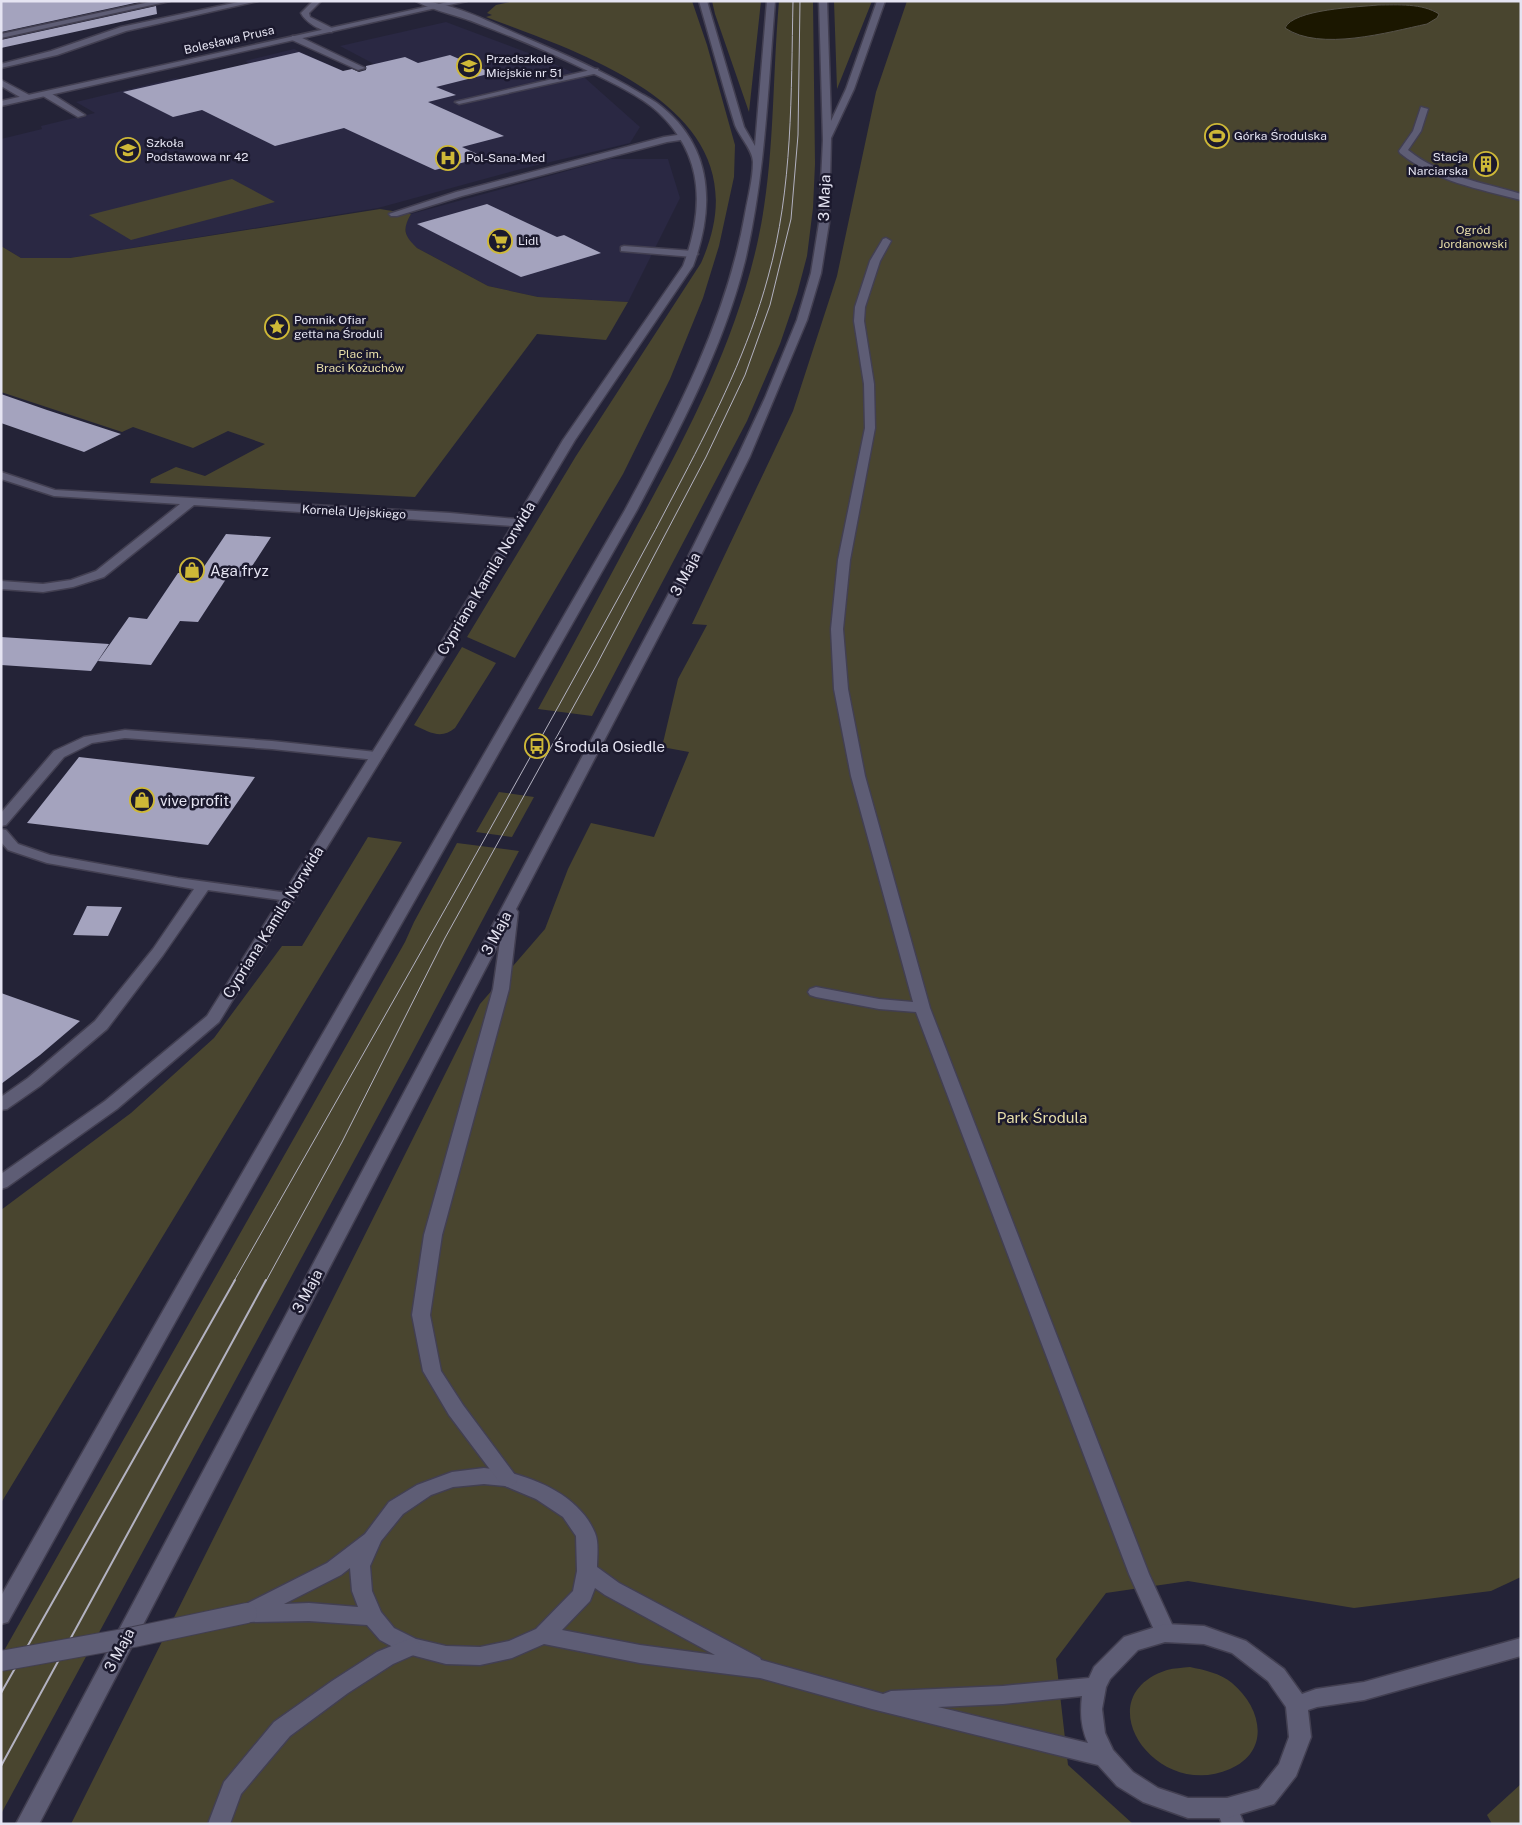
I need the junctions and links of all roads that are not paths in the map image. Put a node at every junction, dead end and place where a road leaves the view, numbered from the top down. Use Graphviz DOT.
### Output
graph roads {
  1 [pos="166,1"];
  2 [pos="254,1"];
  3 [pos="317,1"];
  4 [pos="420,1"];
  5 [pos="464,1"];
  6 [pos="703,1"];
  7 [pos="771,1"];
  8 [pos="823,1"];
  9 [pos="881,1"];
  10 [pos="440,6"];
  11 [pos="329,30"];
  12 [pos="1,36"];
  13 [pos="295,38"];
  14 [pos="1,66"];
  15 [pos="361,68"];
  16 [pos="595,71"];
  17 [pos="1,82"];
  18 [pos="46,94"];
  19 [pos="28,98"];
  20 [pos="459,102"];
  21 [pos="1,104"];
  22 [pos="1424,109"];
  23 [pos="81,115"];
  24 [pos="684,137"];
  25 [pos="826,140"];
  26 [pos="757,159"];
  27 [pos="1521,197"];
  28 [pos="394,214"];
  29 [pos="886,241"];
  30 [pos="624,249"];
  31 [pos="693,254"];
  32 [pos="1,475"];
  33 [pos="190,502"];
  34 [pos="518,523"];
  35 [pos="1,585"];
  36 [pos="376,756"];
  37 [pos="1,822"];
  38 [pos="1,833"];
  39 [pos="204,885"];
  40 [pos="288,897"];
  41 [pos="513,901"];
  42 [pos="816,992"];
  43 [pos="922,1008"];
  44 [pos="1,1105"];
  45 [pos="1,1183"];
  46 [pos="508,1479"];
  47 [pos="373,1537"];
  48 [pos="587,1571"];
  49 [pos="247,1613"];
  50 [pos="1,1616"];
  51 [pos="373,1617"];
  52 [pos="1166,1633"];
  53 [pos="543,1635"];
  54 [pos="411,1647"];
  55 [pos="1521,1647"];
  56 [pos="1,1661"];
  57 [pos="760,1668"];
  58 [pos="1095,1686"];
  59 [pos="872,1700"];
  60 [pos="1297,1705"];
  61 [pos="1106,1757"];
  62 [pos="1230,1816"];
  63 [pos="27,1824"];
  64 [pos="219,1824"];
  1 -- 12 [label="main road"];
  2 -- 14 [label="main road"];
  3 -- 11 [label="main road"];
  4 -- 10 [label="main road, Cypriana Kamila Norwida"];
  5 -- 10 [label="main road, Bolesława Prusa"];
  6 -- 26 [label="main road"];
  7 -- 26 [label="main road"];
  8 -- 25 [label="main road, 3 Maja"];
  9 -- 25 [label="main road"];
  10 -- 11 [label="main road, Bolesława Prusa"];
  10 -- 16 [label="main road, Cypriana Kamila Norwida"];
  11 -- 13 [label="main road, Bolesława Prusa"];
  13 -- 15 [label="main road"];
  13 -- 18 [label="main road, Bolesława Prusa"];
  16 -- 20 [label="main road"];
  16 -- 24 [label="main road, Cypriana Kamila Norwida"];
  17 -- 19 [label="main road"];
  18 -- 19 [label="main road, Bolesława Prusa"];
  18 -- 23 [label="main road"];
  19 -- 21 [label="main road, Bolesława Prusa"];
  22 -- 27 [label="main road"];
  24 -- 28 [label="main road"];
  24 -- 31 [label="main road, Cypriana Kamila Norwida"];
  25 -- 41 [label="main road, 3 Maja"];
  26 -- 50 [label="main road"];
  29 -- 43 [label="main road"];
  30 -- 31 [label="main road"];
  31 -- 34 [label="main road, Cypriana Kamila Norwida"];
  32 -- 33 [label="main road, Kornela Ujejskiego"];
  33 -- 34 [label="main road, Kornela Ujejskiego"];
  33 -- 35 [label="main road"];
  34 -- 36 [label="main road, Cypriana Kamila Norwida"];
  36 -- 37 [label="main road"];
  36 -- 40 [label="main road, Cypriana Kamila Norwida"];
  38 -- 39 [label="main road"];
  39 -- 40 [label="main road"];
  39 -- 44 [label="main road"];
  40 -- 45 [label="main road, Cypriana Kamila Norwida"];
  41 -- 46 [label="main road"];
  41 -- 63 [label="main road, 3 Maja"];
  42 -- 43 [label="main road"];
  43 -- 52 [label="main road"];
  46 -- 47 [label="main road"];
  46 -- 48 [label="main road"];
  47 -- 49 [label="main road"];
  47 -- 51 [label="main road"];
  48 -- 53 [label="main road"];
  48 -- 57 [label="main road"];
  49 -- 51 [label="main road"];
  49 -- 56 [label="main road, bridge"];
  51 -- 54 [label="main road"];
  52 -- 58 [label="main road"];
  52 -- 60 [label="main road"];
  53 -- 54 [label="main road"];
  53 -- 57 [label="main road"];
  54 -- 64 [label="main road"];
  55 -- 60 [label="main road"];
  57 -- 59 [label="main road"];
  58 -- 59 [label="main road"];
  58 -- 61 [label="main road"];
  59 -- 61 [label="main road"];
  60 -- 62 [label="main road"];
  61 -- 62 [label="main road"];
}
